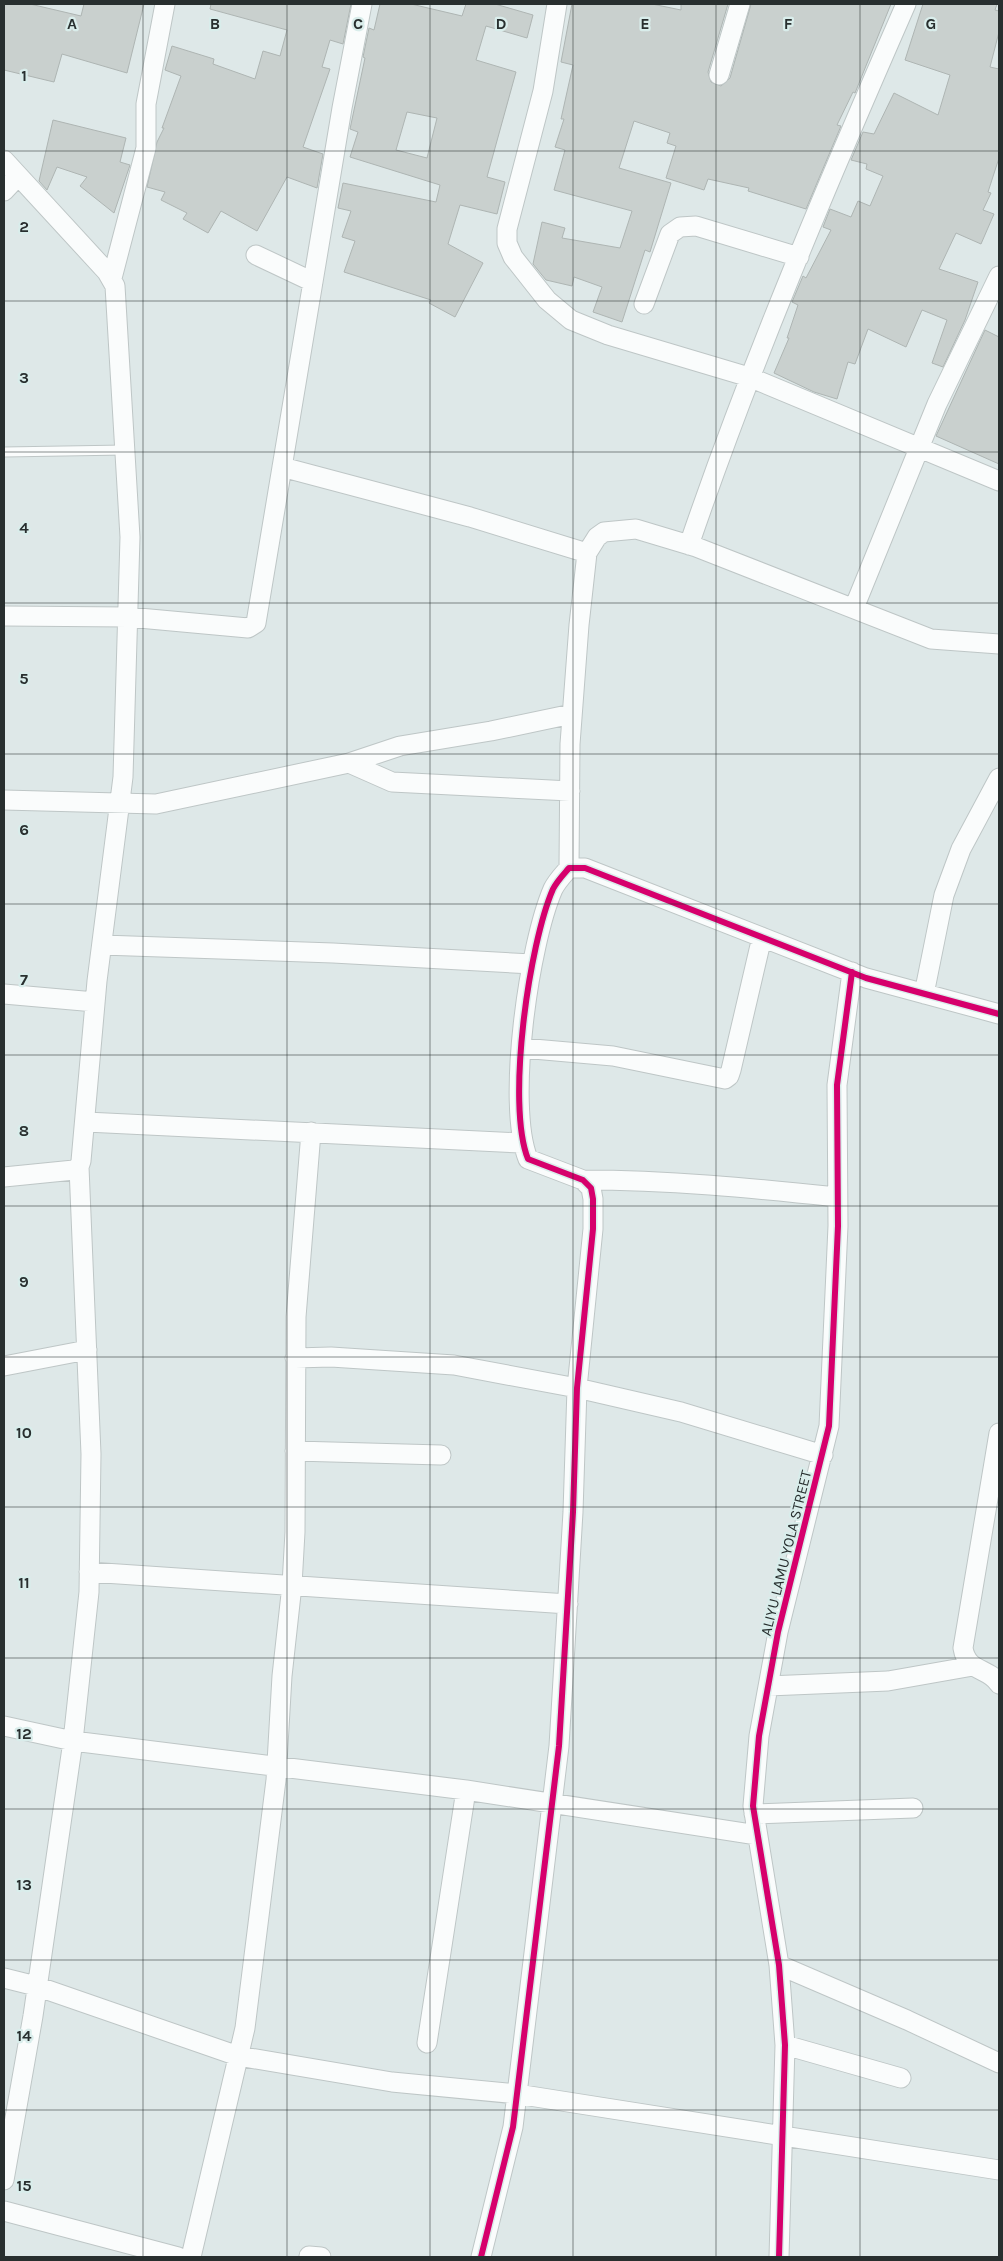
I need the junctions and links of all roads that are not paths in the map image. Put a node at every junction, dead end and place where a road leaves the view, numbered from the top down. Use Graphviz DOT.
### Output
graph roads {
  1 [pos="165,4"];
  2 [pos="362,4"];
  3 [pos="557,4"];
  4 [pos="740,4"];
  5 [pos="906,4"];
  6 [pos="720,74"];
  7 [pos="4,160"];
  8 [pos="18,176"];
  9 [pos="4,191"];
  10 [pos="256,255"];
  11 [pos="799,257"];
  12 [pos="999,276"];
  13 [pos="112,278"];
  14 [pos="313,282"];
  15 [pos="644,304"];
  16 [pos="749,377"];
  17 [pos="920,447"];
  18 [pos="125,450"];
  19 [pos="4,452"];
  20 [pos="282,467"];
  21 [pos="999,480"];
  22 [pos="690,545"];
  23 [pos="587,553"];
  24 [pos="854,608"];
  25 [pos="4,616"];
  26 [pos="128,617"];
  27 [pos="999,644"];
  28 [pos="572,714"];
  29 [pos="349,763"];
  30 [pos="999,778"];
  31 [pos="570,791"];
  32 [pos="4,800"];
  33 [pos="119,804"];
  34 [pos="569,868"];
  35 [pos="762,937"];
  36 [pos="102,945"];
  37 [pos="532,964"];
  38 [pos="852,972"];
  39 [pos="4,994"];
  40 [pos="924,994"];
  41 [pos="95,1002"];
  42 [pos="999,1014"];
  43 [pos="522,1048"];
  44 [pos="86,1122"];
  45 [pos="311,1132"];
  46 [pos="521,1143"];
  47 [pos="79,1166"];
  48 [pos="4,1178"];
  49 [pos="583,1180"];
  50 [pos="837,1197"];
  51 [pos="87,1350"];
  52 [pos="295,1358"];
  53 [pos="4,1366"];
  54 [pos="577,1388"];
  55 [pos="999,1433"];
  56 [pos="295,1452"];
  57 [pos="441,1455"];
  58 [pos="823,1455"];
  59 [pos="89,1572"];
  60 [pos="292,1584"];
  61 [pos="568,1604"];
  62 [pos="973,1666"];
  63 [pos="999,1682"];
  64 [pos="768,1686"];
  65 [pos="4,1726"];
  66 [pos="74,1741"];
  67 [pos="278,1767"];
  68 [pos="466,1790"];
  69 [pos="552,1802"];
  70 [pos="913,1808"];
  71 [pos="754,1814"];
  72 [pos="757,1835"];
  73 [pos="779,1965"];
  74 [pos="4,1978"];
  75 [pos="36,1986"];
  76 [pos="427,2043"];
  77 [pos="785,2045"];
  78 [pos="238,2056"];
  79 [pos="999,2063"];
  80 [pos="901,2078"];
  81 [pos="518,2094"];
  82 [pos="783,2137"];
  83 [pos="999,2170"];
  84 [pos="4,2180"];
  85 [pos="4,2211"];
  86 [pos="178,2257"];
  87 [pos="190,2257"];
  88 [pos="481,2257"];
  89 [pos="779,2257"];
  1 -- 13 [label="street"];
  2 -- 14 [label="street"];
  3 -- 16 [label="street"];
  4 -- 6 [label="street"];
  5 -- 11 [label="street"];
  7 -- 8 [label="street"];
  8 -- 9 [label="street"];
  8 -- 13 [label="street"];
  10 -- 14 [label="street"];
  11 -- 15 [label="street"];
  11 -- 16 [label="street"];
  12 -- 17 [label="street"];
  13 -- 18 [label="street"];
  14 -- 20 [label="street"];
  16 -- 17 [label="street"];
  16 -- 22 [label="street"];
  17 -- 21 [label="street"];
  17 -- 24 [label="street"];
  18 -- 19 [label="lane"];
  18 -- 26 [label="street"];
  20 -- 23 [label="street"];
  20 -- 26 [label="street"];
  22 -- 23 [label="street"];
  22 -- 24 [label="street"];
  23 -- 28 [label="street"];
  24 -- 27 [label="street"];
  25 -- 26 [label="street"];
  26 -- 33 [label="street"];
  28 -- 29 [label="street"];
  28 -- 31 [label="street"];
  29 -- 31 [label="street"];
  29 -- 33 [label="street"];
  30 -- 40 [label="street"];
  31 -- 34 [label="street"];
  32 -- 33 [label="street"];
  33 -- 36 [label="street"];
  34 -- 35 [label="street"];
  34 -- 37 [label="street"];
  35 -- 38 [label="street"];
  35 -- 43 [label="street"];
  36 -- 37 [label="street"];
  36 -- 41 [label="street"];
  37 -- 43 [label="street"];
  38 -- 40 [label="street"];
  38 -- 50 [label="street, ALIYU LAMU YOLA STREET"];
  39 -- 41 [label="street"];
  40 -- 42 [label="street"];
  41 -- 44 [label="street"];
  43 -- 46 [label="street"];
  44 -- 45 [label="street"];
  44 -- 47 [label="street"];
  45 -- 46 [label="street"];
  45 -- 52 [label="street"];
  46 -- 49 [label="street"];
  47 -- 48 [label="street"];
  47 -- 51 [label="street"];
  49 -- 50 [label="street"];
  49 -- 54 [label="street"];
  50 -- 58 [label="street, ALIYU LAMU YOLA STREET"];
  51 -- 53 [label="street"];
  51 -- 59 [label="street"];
  52 -- 54 [label="street"];
  52 -- 56 [label="street"];
  54 -- 58 [label="street"];
  54 -- 61 [label="street"];
  55 -- 62 [label="street"];
  56 -- 57 [label="street"];
  56 -- 60 [label="street"];
  58 -- 64 [label="street, ALIYU LAMU YOLA STREET"];
  59 -- 60 [label="street"];
  59 -- 66 [label="street"];
  60 -- 61 [label="street"];
  60 -- 67 [label="street"];
  61 -- 69 [label="street"];
  62 -- 63 [label="street"];
  62 -- 64 [label="street"];
  64 -- 71 [label="street, ALIYU LAMU YOLA STREET"];
  65 -- 66 [label="street"];
  66 -- 67 [label="street"];
  66 -- 75 [label="street"];
  67 -- 68 [label="street"];
  67 -- 78 [label="street"];
  68 -- 69 [label="street"];
  68 -- 76 [label="street"];
  69 -- 72 [label="street"];
  69 -- 81 [label="street"];
  70 -- 71 [label="street"];
  71 -- 72 [label="street, ALIYU LAMU YOLA STREET"];
  72 -- 73 [label="street, ALIYU LAMU YOLA STREET"];
  73 -- 77 [label="street, ALIYU LAMU YOLA STREET"];
  73 -- 79 [label="street"];
  74 -- 75 [label="street"];
  75 -- 78 [label="street"];
  75 -- 84 [label="street"];
  77 -- 80 [label="street"];
  77 -- 82 [label="street, ALIYU LAMU YOLA STREET"];
  78 -- 81 [label="street"];
  78 -- 87 [label="street"];
  81 -- 82 [label="street"];
  81 -- 88 [label="street"];
  82 -- 83 [label="street"];
  82 -- 89 [label="street, ALIYU LAMU YOLA STREET"];
  85 -- 86 [label="street"];
}
